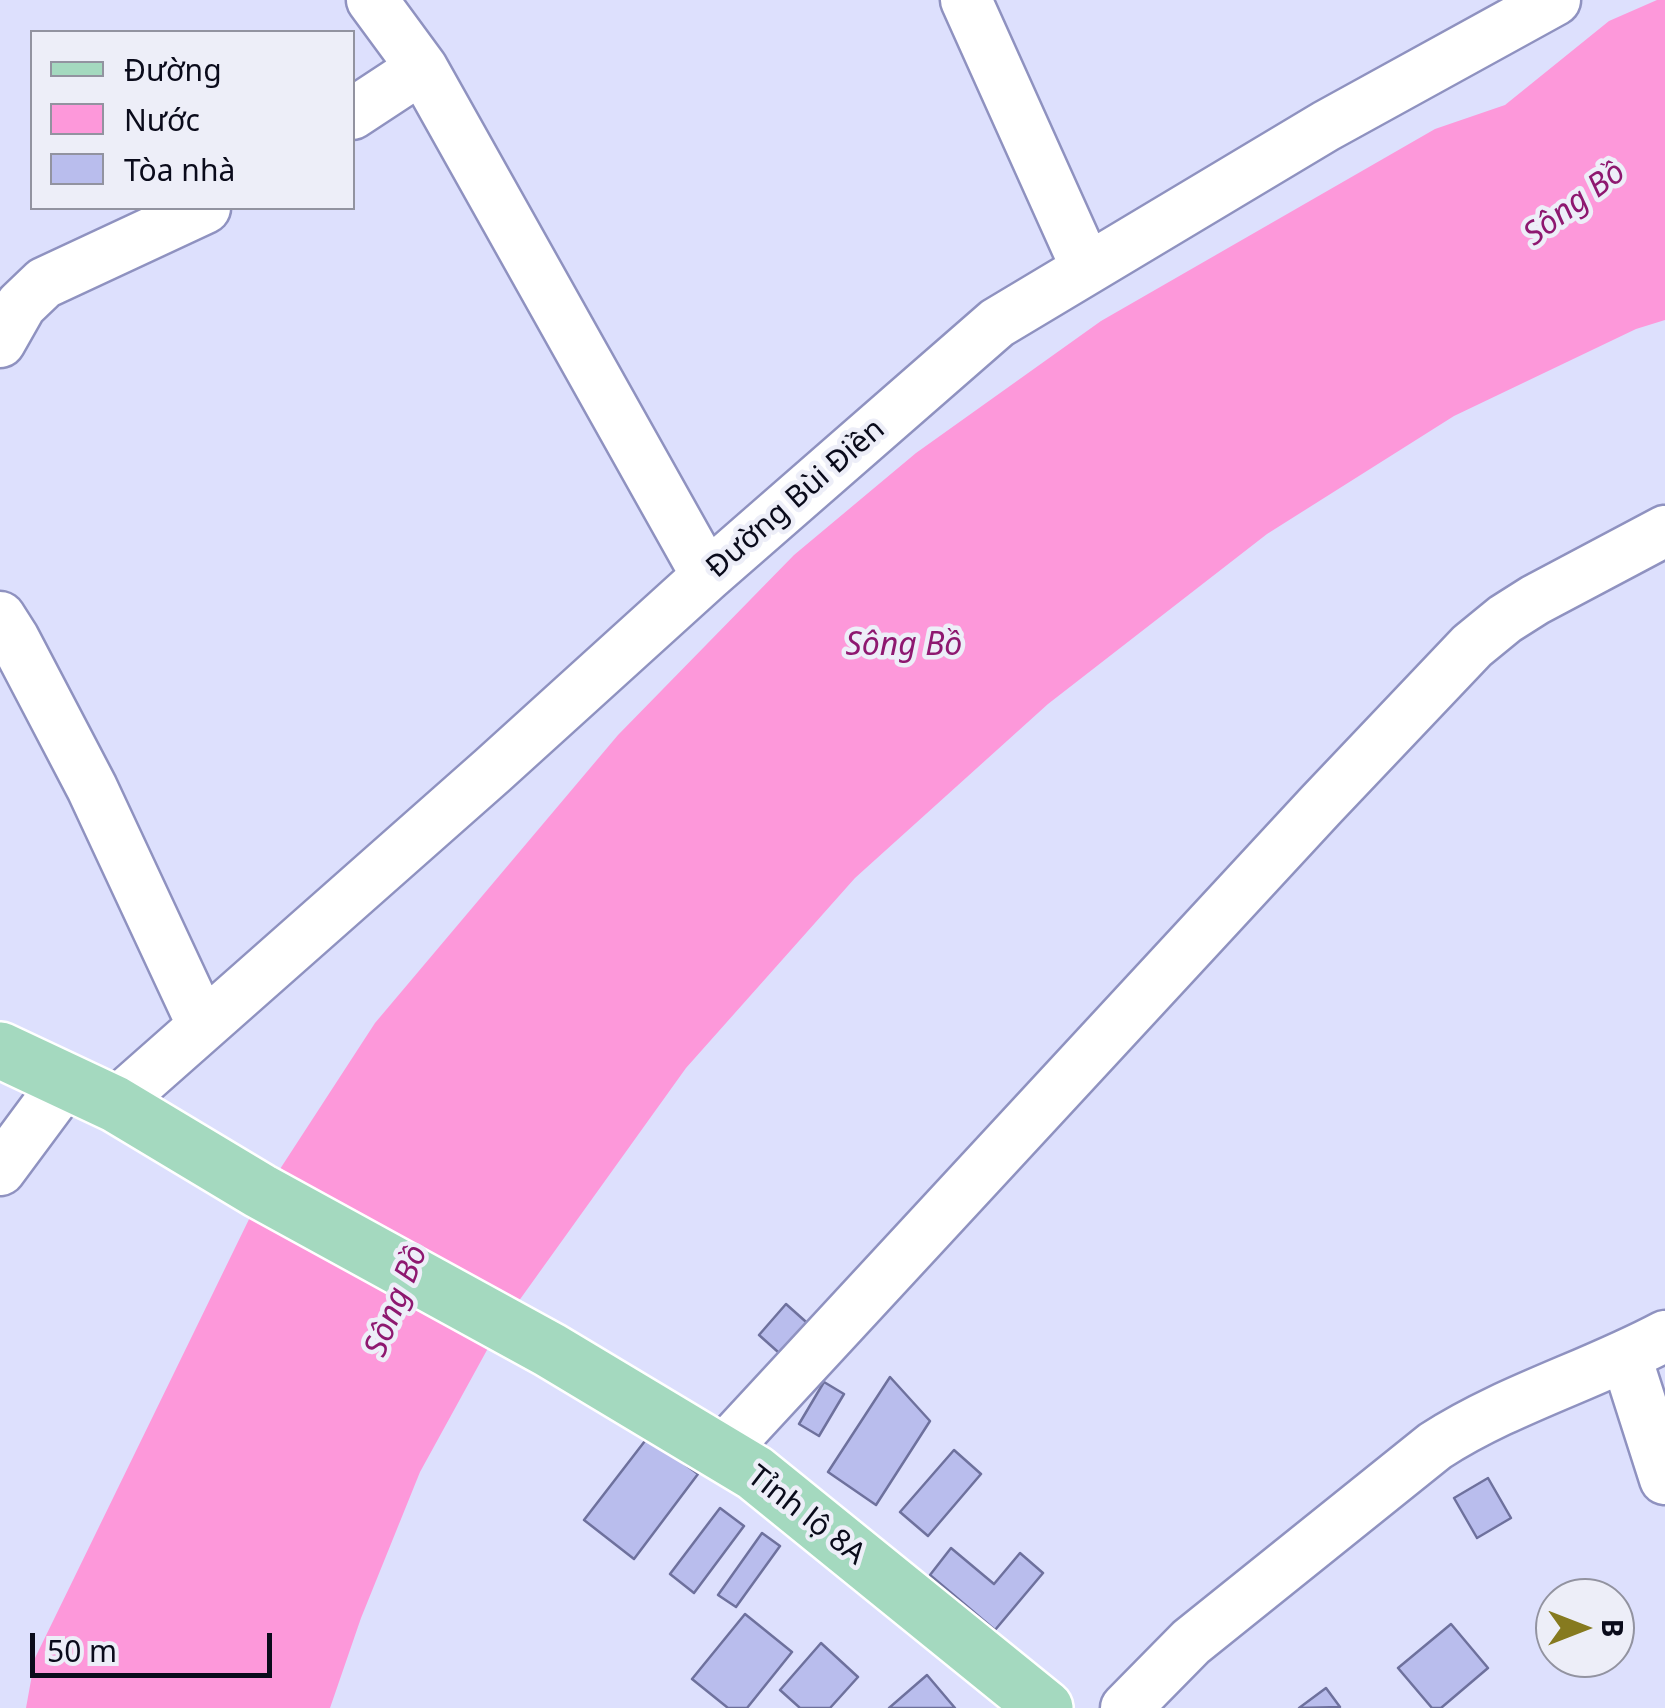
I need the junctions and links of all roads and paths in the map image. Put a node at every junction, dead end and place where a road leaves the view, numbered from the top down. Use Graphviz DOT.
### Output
graph roads {
  1 [pos="372,0"];
  2 [pos="966,0"];
  3 [pos="1554,0"];
  4 [pos="422,68"];
  5 [pos="355,112"];
  6 [pos="202,210"];
  7 [pos="1088,269"];
  8 [pos="0,342"];
  9 [pos="1665,532"];
  10 [pos="707,576"];
  11 [pos="0,617"];
  12 [pos="203,1026"];
  13 [pos="0,1050"];
  14 [pos="66,1080"];
  15 [pos="114,1104"];
  16 [pos="0,1170"];
  17 [pos="1646,1347"];
  18 [pos="721,1453"];
  19 [pos="1665,1479"];
  20 [pos="1045,1708"];
  21 [pos="1126,1708"];
  1 -- 4 [label="street"];
  2 -- 7 [label="street"];
  3 -- 7 [label="street, Đường Bùi Điền"];
  4 -- 5 [label="street"];
  4 -- 10 [label="street"];
  6 -- 8 [label="street"];
  7 -- 10 [label="street, Đường Bùi Điền"];
  9 -- 18 [label="street"];
  10 -- 12 [label="street, Đường Bùi Điền"];
  11 -- 12 [label="street"];
  12 -- 15 [label="street, Đường Bùi Điền"];
  13 -- 14 [label="main road, Tỉnh lộ 8A"];
  14 -- 15 [label="main road, Tỉnh lộ 8A"];
  14 -- 16 [label="street"];
  15 -- 18 [label="main road, Tỉnh lộ 8A"];
  17 -- 19 [label="street"];
  17 -- 21 [label="street"];
  18 -- 20 [label="main road, Tỉnh lộ 8A"];
}
